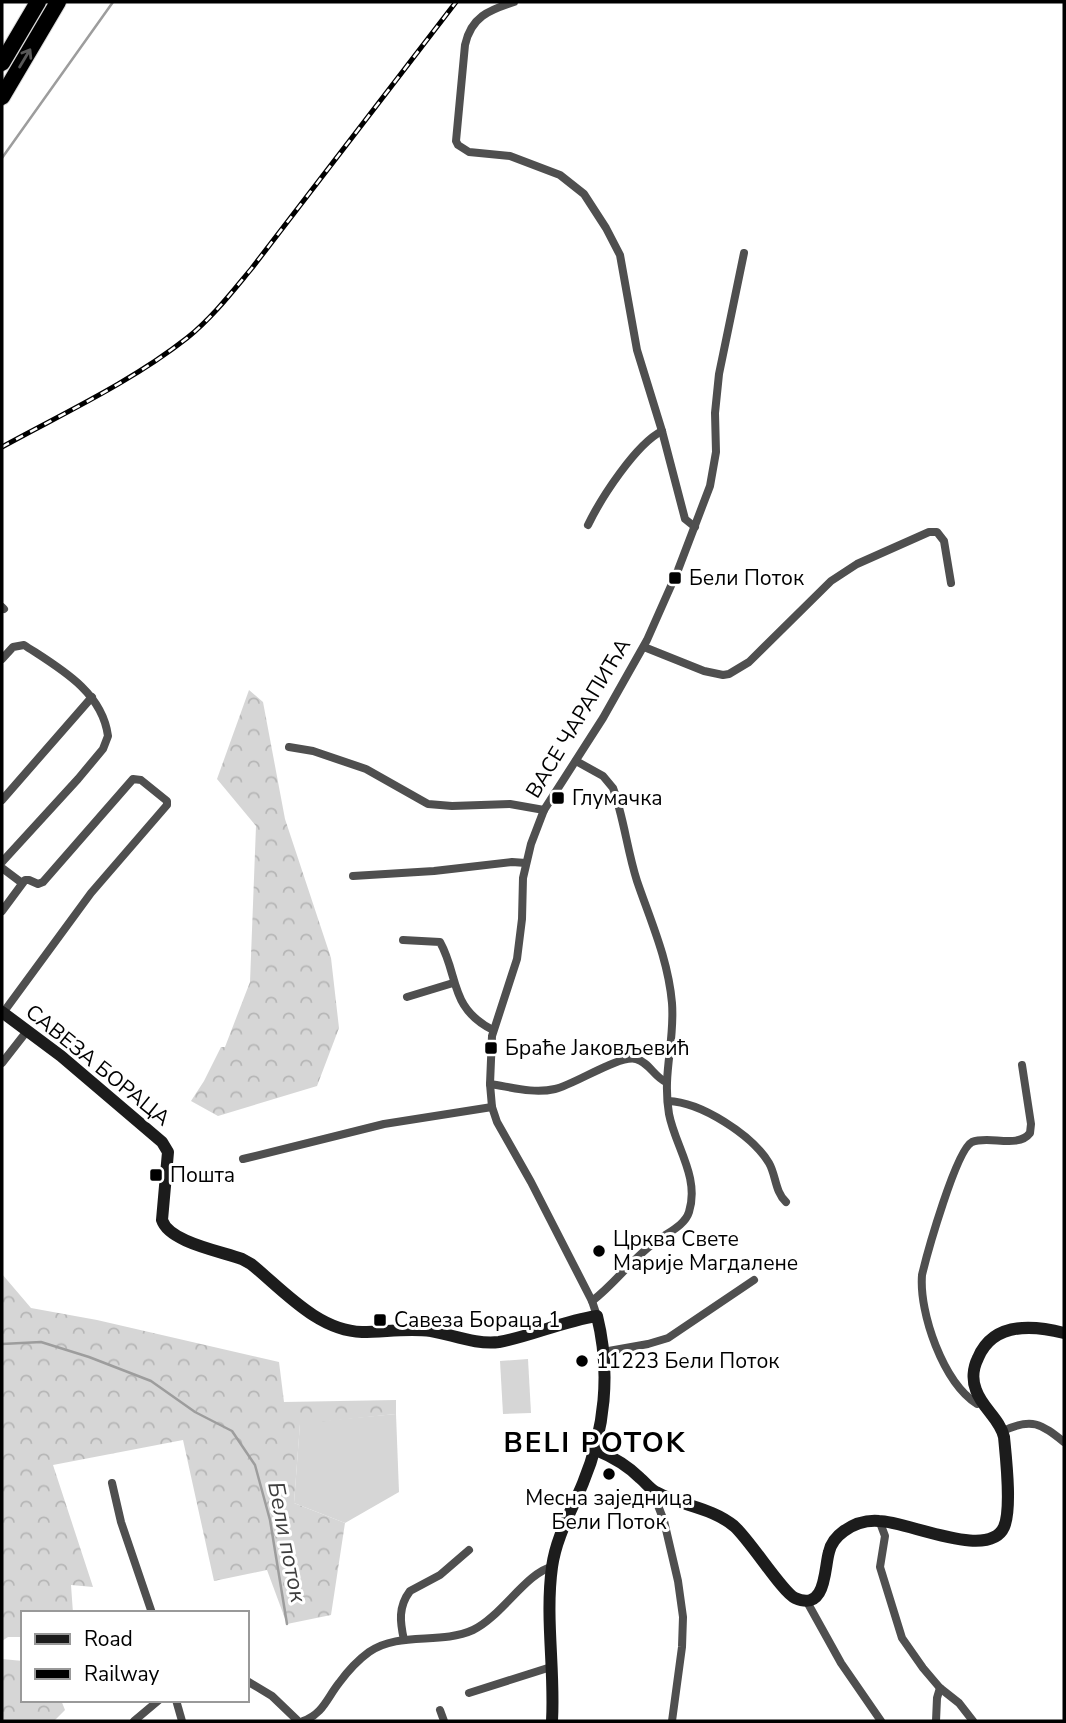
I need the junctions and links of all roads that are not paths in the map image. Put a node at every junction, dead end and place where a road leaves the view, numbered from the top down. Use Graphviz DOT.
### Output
graph roads {
  1 [pos="38,2"];
  2 [pos="58,2"];
  3 [pos="514,2"];
  4 [pos="2,63"];
  5 [pos="2,97"];
  6 [pos="744,253"];
  7 [pos="662,431"];
  8 [pos="587,525"];
  9 [pos="695,527"];
  10 [pos="951,583"];
  11 [pos="644,647"];
  12 [pos="2,659"];
  13 [pos="92,697"];
  14 [pos="289,747"];
  15 [pos="576,761"];
  16 [pos="2,800"];
  17 [pos="544,810"];
  18 [pos="2,862"];
  19 [pos="526,863"];
  20 [pos="2,868"];
  21 [pos="353,876"];
  22 [pos="22,883"];
  23 [pos="2,911"];
  24 [pos="403,940"];
  25 [pos="453,983"];
  26 [pos="407,997"];
  27 [pos="2,1013"];
  28 [pos="493,1030"];
  29 [pos="27,1031"];
  30 [pos="2,1063"];
  31 [pos="1022,1065"];
  32 [pos="666,1082"];
  33 [pos="490,1084"];
  34 [pos="668,1101"];
  35 [pos="492,1107"];
  36 [pos="243,1159"];
  37 [pos="786,1202"];
  38 [pos="754,1280"];
  39 [pos="592,1301"];
  40 [pos="597,1316"];
  41 [pos="1064,1333"];
  42 [pos="603,1352"];
  43 [pos="982,1402"];
  44 [pos="1003,1431"];
  45 [pos="1064,1442"];
  46 [pos="596,1450"];
  47 [pos="112,1483"];
  48 [pos="652,1490"];
  49 [pos="671,1499"];
  50 [pos="664,1521"];
  51 [pos="878,1521"];
  52 [pos="469,1550"];
  53 [pos="552,1567"];
  54 [pos="806,1600"];
  55 [pos="151,1611"];
  56 [pos="404,1640"];
  57 [pos="551,1667"];
  58 [pos="248,1682"];
  59 [pos="940,1688"];
  60 [pos="470,1693"];
  61 [pos="157,1702"];
  62 [pos="177,1702"];
  63 [pos="440,1710"];
  64 [pos="134,1721"];
  65 [pos="182,1721"];
  66 [pos="301,1721"];
  67 [pos="444,1721"];
  68 [pos="552,1721"];
  69 [pos="672,1721"];
  70 [pos="881,1721"];
  71 [pos="936,1721"];
  72 [pos="974,1721"];
  1 -- 4 [label="highway"];
  5 -- 2 [label="highway, one-way"];
  3 -- 7 [label="street"];
  6 -- 9 [label="street, ВАСЕ ЧАРАПИЋА"];
  7 -- 8 [label="street"];
  7 -- 9 [label="street"];
  9 -- 11 [label="street, ВАСЕ ЧАРАПИЋА"];
  10 -- 11 [label="street"];
  11 -- 15 [label="street, ВАСЕ ЧАРАПИЋА"];
  12 -- 13 [label="street"];
  13 -- 16 [label="street"];
  13 -- 18 [label="street"];
  14 -- 17 [label="street"];
  15 -- 17 [label="street, ВАСЕ ЧАРАПИЋА"];
  15 -- 32 [label="street"];
  17 -- 19 [label="street, ВАСЕ ЧАРАПИЋА"];
  19 -- 21 [label="street"];
  19 -- 28 [label="street, ВАСЕ ЧАРАПИЋА"];
  20 -- 22 [label="street"];
  22 -- 23 [label="street"];
  22 -- 27 [label="street"];
  24 -- 25 [label="street"];
  25 -- 26 [label="street"];
  25 -- 28 [label="street"];
  27 -- 29 [label="street, САВЕЗА БОРАЦА"];
  28 -- 33 [label="street, ВАСЕ ЧАРАПИЋА"];
  29 -- 30 [label="street"];
  29 -- 40 [label="street, САВЕЗА БОРАЦА"];
  31 -- 43 [label="street"];
  32 -- 33 [label="street"];
  32 -- 34 [label="street"];
  33 -- 35 [label="street, ВАСЕ ЧАРАПИЋА"];
  34 -- 37 [label="street"];
  34 -- 39 [label="street"];
  35 -- 36 [label="street"];
  35 -- 39 [label="street, ВАСЕ ЧАРАПИЋА"];
  38 -- 42 [label="street"];
  39 -- 40 [label="street, ВАСЕ ЧАРАПИЋА"];
  40 -- 42 [label="street, ВАСЕ ЧАРАПИЋА"];
  41 -- 43 [label="street"];
  42 -- 46 [label="street, ВАСЕ ЧАРАПИЋА"];
  43 -- 44 [label="street"];
  44 -- 45 [label="street"];
  44 -- 51 [label="street"];
  46 -- 48 [label="street"];
  46 -- 53 [label="street, ВАСЕ ЧАРАПИЋА"];
  47 -- 55 [label="street"];
  48 -- 49 [label="street"];
  48 -- 50 [label="street"];
  49 -- 50 [label="street"];
  49 -- 54 [label="street"];
  50 -- 69 [label="street"];
  51 -- 54 [label="street"];
  51 -- 59 [label="street"];
  52 -- 56 [label="street"];
  53 -- 56 [label="street"];
  53 -- 57 [label="street, ВАСЕ ЧАРАПИЋА"];
  54 -- 70 [label="street"];
  56 -- 66 [label="street"];
  57 -- 60 [label="street"];
  57 -- 68 [label="street, ВАСЕ ЧАРАПИЋА"];
  58 -- 66 [label="street"];
  59 -- 71 [label="street"];
  59 -- 72 [label="street"];
  61 -- 64 [label="street"];
  62 -- 65 [label="street"];
  63 -- 67 [label="street"];
}
